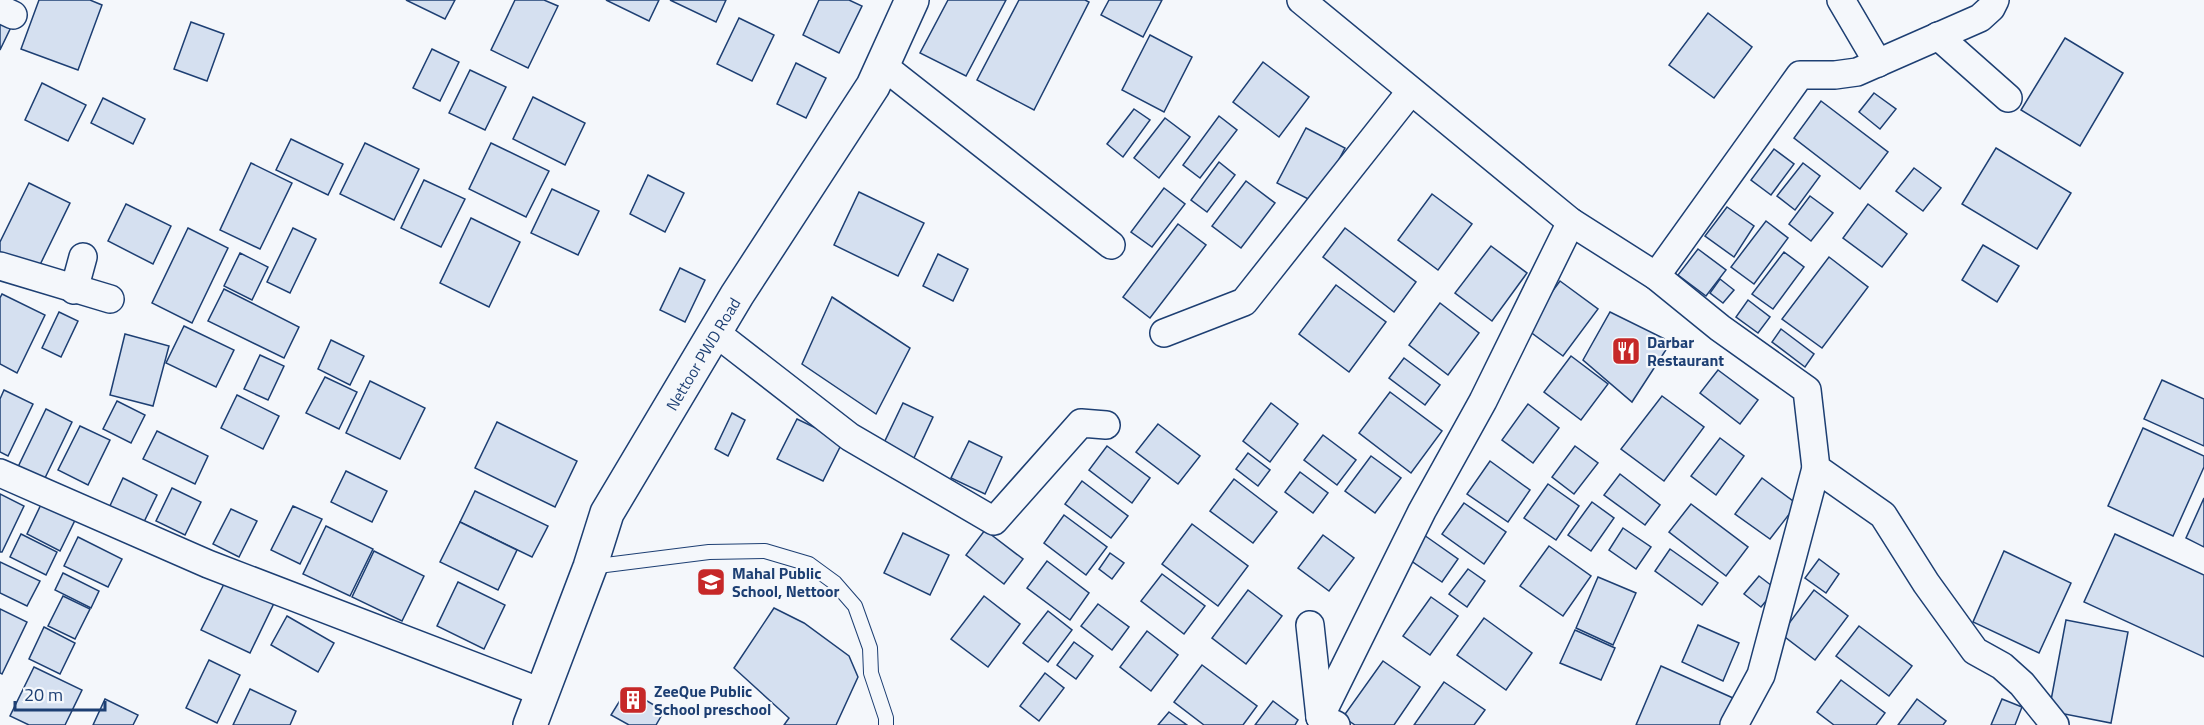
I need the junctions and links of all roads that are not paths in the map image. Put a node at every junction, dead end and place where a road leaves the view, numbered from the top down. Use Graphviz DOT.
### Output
graph roads {
  1 [pos="912,0"];
  2 [pos="1841,0"];
  3 [pos="1995,0"];
  4 [pos="1304,1"];
  5 [pos="1938,36"];
  6 [pos="1878,63"];
  7 [pos="882,65"];
  8 [pos="1411,91"];
  9 [pos="2008,98"];
  10 [pos="1571,222"];
  11 [pos="1111,244"];
  12 [pos="83,257"];
  13 [pos="0,266"];
  14 [pos="1656,276"];
  15 [pos="74,290"];
  16 [pos="110,299"];
  17 [pos="716,333"];
  18 [pos="1164,333"];
  19 [pos="1106,425"];
  20 [pos="1816,468"];
  21 [pos="0,473"];
  22 [pos="590,567"];
  23 [pos="1310,625"];
  24 [pos="541,692"];
  25 [pos="1321,722"];
  26 [pos="530,725"];
  27 [pos="886,725"];
  28 [pos="1734,725"];
  29 [pos="2055,725"];
  1 -- 7 [label="street, Nettoor PWD Road"];
  2 -- 6 [label="street"];
  3 -- 5 [label="street"];
  4 -- 8 [label="street"];
  5 -- 6 [label="street"];
  5 -- 9 [label="street"];
  6 -- 14 [label="street"];
  7 -- 11 [label="street"];
  7 -- 17 [label="street, Nettoor PWD Road"];
  8 -- 10 [label="street"];
  8 -- 18 [label="street"];
  10 -- 14 [label="street"];
  10 -- 25 [label="street"];
  12 -- 15 [label="street"];
  13 -- 15 [label="street"];
  14 -- 20 [label="street"];
  15 -- 16 [label="street"];
  17 -- 19 [label="street"];
  17 -- 22 [label="street, Nettoor PWD Road"];
  20 -- 28 [label="street"];
  20 -- 29 [label="street"];
  21 -- 24 [label="street"];
  22 -- 24 [label="street, Nettoor PWD Road"];
  22 -- 27 [label="lane"];
  23 -- 25 [label="street"];
  24 -- 26 [label="street, Nettoor PWD Road"];
}
